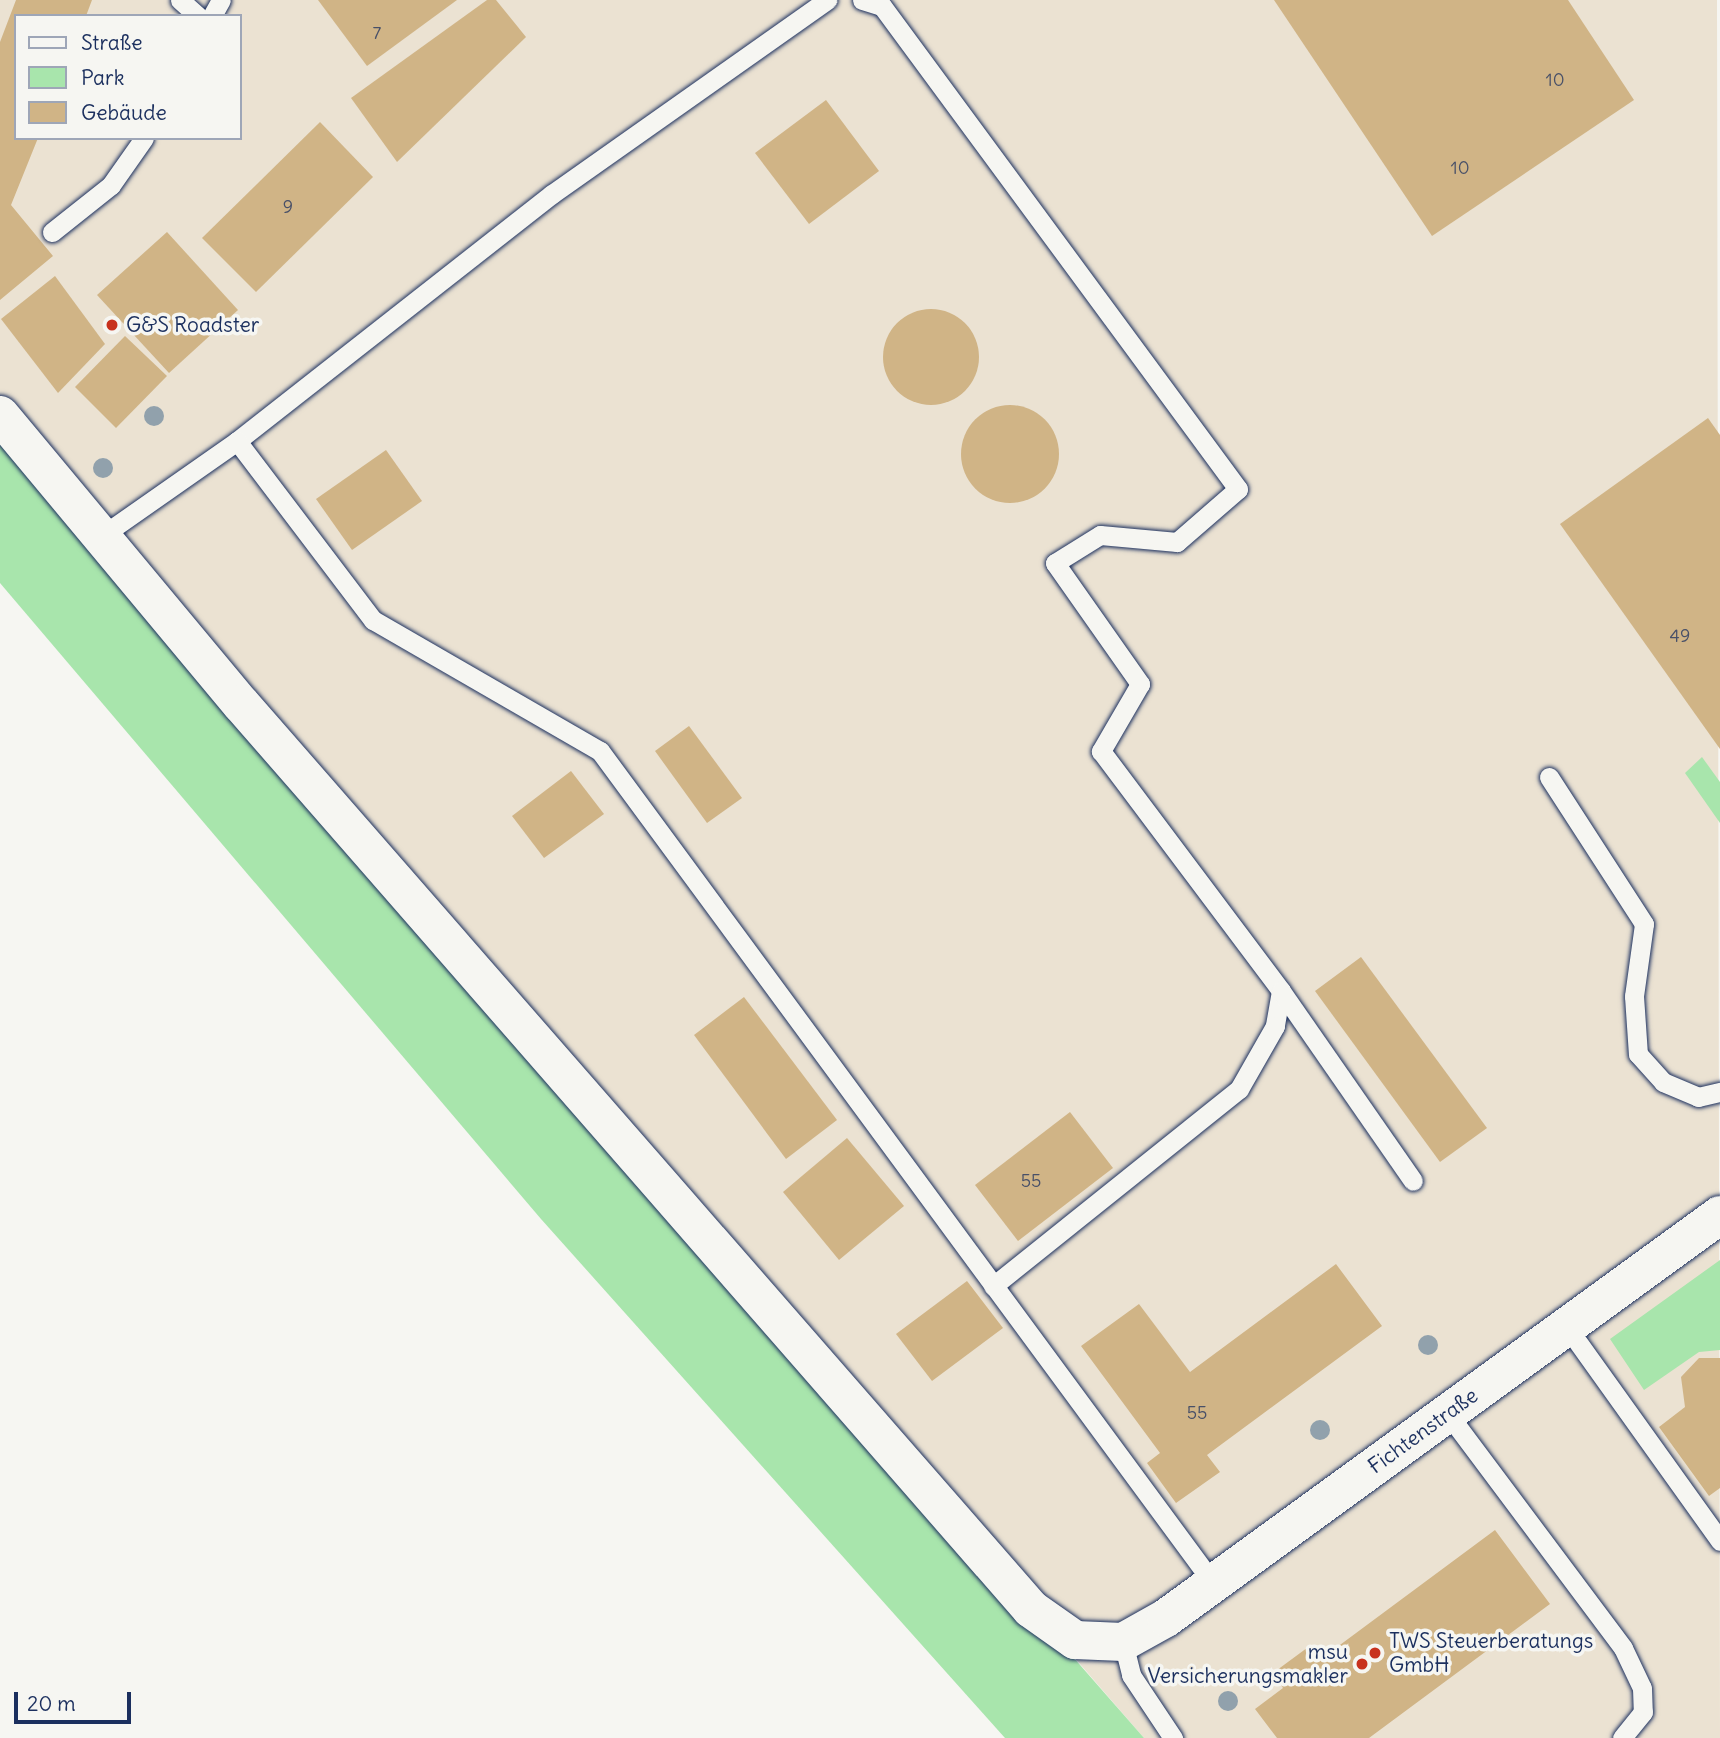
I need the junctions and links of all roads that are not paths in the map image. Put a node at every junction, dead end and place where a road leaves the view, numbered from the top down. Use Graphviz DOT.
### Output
graph roads {
  1 [pos="180,0"];
  2 [pos="827,0"];
  3 [pos="862,0"];
  4 [pos="196,14"];
  5 [pos="143,140"];
  6 [pos="52,232"];
  7 [pos="0,415"];
  8 [pos="237,441"];
  9 [pos="100,537"];
  10 [pos="1549,777"];
  11 [pos="1280,991"];
  12 [pos="1720,1092"];
  13 [pos="1413,1181"];
  14 [pos="1720,1215"];
  15 [pos="993,1286"];
  16 [pos="1567,1327"];
  17 [pos="1448,1414"];
  18 [pos="1720,1541"];
  19 [pos="1213,1583"];
  20 [pos="1123,1642"];
  21 [pos="1173,1738"];
  22 [pos="1622,1738"];
  1 -- 4 [label="lane"];
  2 -- 8 [label="lane"];
  3 -- 11 [label="lane"];
  5 -- 6 [label="lane"];
  7 -- 9 [label="street"];
  8 -- 9 [label="lane"];
  8 -- 15 [label="lane"];
  9 -- 20 [label="street"];
  10 -- 12 [label="lane"];
  11 -- 13 [label="lane"];
  11 -- 15 [label="lane"];
  14 -- 16 [label="street, Fichtenstraße"];
  15 -- 19 [label="lane"];
  16 -- 17 [label="street, Fichtenstraße"];
  16 -- 18 [label="lane"];
  17 -- 19 [label="street, Fichtenstraße"];
  17 -- 22 [label="lane"];
  19 -- 20 [label="street, Fichtenstraße"];
  20 -- 21 [label="lane"];
}
